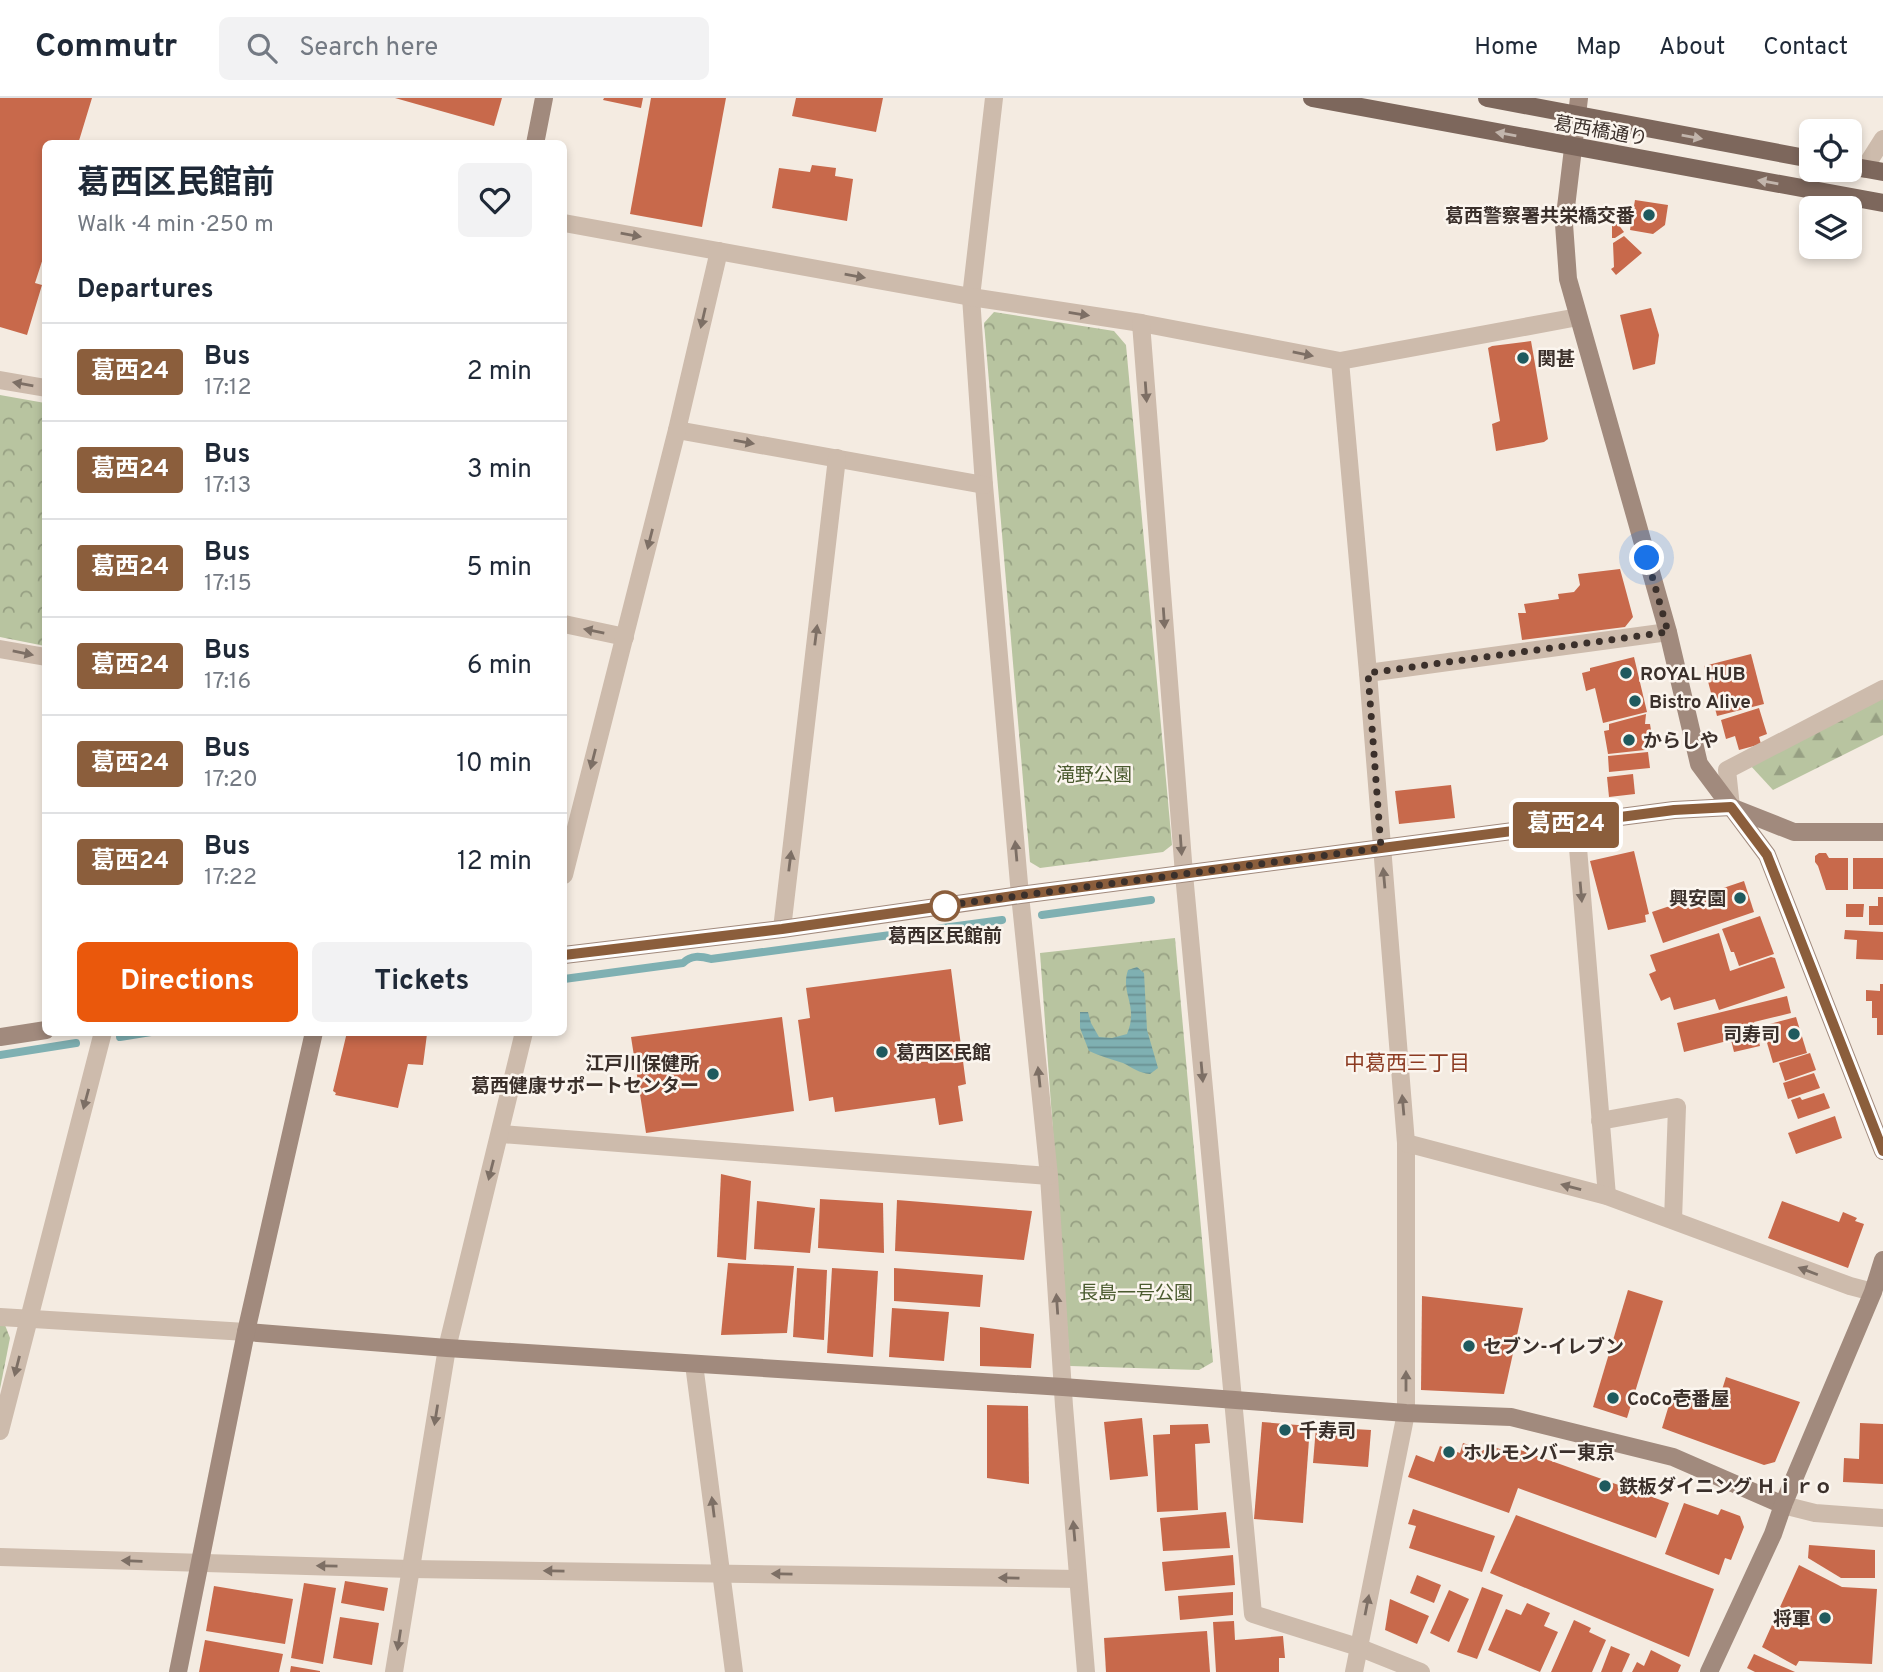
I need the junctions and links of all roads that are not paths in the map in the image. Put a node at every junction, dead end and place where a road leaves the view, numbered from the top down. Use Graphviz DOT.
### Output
graph roads {
  1 [pos="544,98"];
  2 [pos="994,98"];
  3 [pos="1312,98"];
  4 [pos="1486,98"];
  5 [pos="1578,107"];
  6 [pos="1883,139"];
  7 [pos="536,140"];
  8 [pos="1573,146"];
  9 [pos="1799,156"];
  10 [pos="1862,162"];
  11 [pos="1862,168"];
  12 [pos="1883,172"];
  13 [pos="1883,203"];
  14 [pos="567,224"];
  15 [pos="719,251"];
  16 [pos="971,297"];
  17 [pos="1578,317"];
  18 [pos="1141,323"];
  19 [pos="1340,361"];
  20 [pos="0,380"];
  21 [pos="42,387"];
  22 [pos="677,430"];
  23 [pos="837,458"];
  24 [pos="984,485"];
  25 [pos="567,625"];
  26 [pos="1668,632"];
  27 [pos="625,637"];
  28 [pos="0,649"];
  29 [pos="42,656"];
  30 [pos="1368,673"];
  31 [pos="1883,689"];
  32 [pos="1731,807"];
  33 [pos="1576,824"];
  34 [pos="1883,832"];
  35 [pos="1381,848"];
  36 [pos="567,863"];
  37 [pos="1184,874"];
  38 [pos="1020,895"];
  39 [pos="782,929"];
  40 [pos="567,955"];
  41 [pos="42,1031"];
  42 [pos="102,1036"];
  43 [pos="313,1036"];
  44 [pos="523,1036"];
  45 [pos="0,1037"];
  46 [pos="1601,1121"];
  47 [pos="501,1134"];
  48 [pos="1406,1143"];
  49 [pos="1883,1151"];
  50 [pos="1049,1176"];
  51 [pos="1607,1196"];
  52 [pos="1673,1220"];
  53 [pos="1883,1260"];
  54 [pos="1873,1292"];
  55 [pos="0,1317"];
  56 [pos="29,1319"];
  57 [pos="246,1332"];
  58 [pos="447,1348"];
  59 [pos="695,1364"];
  60 [pos="1063,1387"];
  61 [pos="1234,1400"];
  62 [pos="1406,1413"];
  63 [pos="0,1431"];
  64 [pos="1783,1505"];
  65 [pos="1883,1518"];
  66 [pos="0,1557"];
  67 [pos="200,1563"];
  68 [pos="411,1569"];
  69 [pos="722,1573"];
  70 [pos="1077,1579"];
  71 [pos="1358,1647"];
  72 [pos="178,1672"];
  73 [pos="394,1672"];
  74 [pos="734,1672"];
  75 [pos="1086,1672"];
  76 [pos="1354,1672"];
  77 [pos="1421,1672"];
  78 [pos="1709,1672"];
  1 -- 7 [label="street"];
  2 -- 16 [label="street"];
  8 -- 3 [label="main road, 葛西橋通り, one-way"];
  4 -- 5 [label="main road, 葛西橋通り"];
  5 -- 8 [label="street"];
  5 -- 9 [label="main road, 葛西橋通り, one-way"];
  6 -- 10 [label="street"];
  13 -- 8 [label="main road, 葛西橋通り, one-way"];
  8 -- 17 [label="street"];
  11 -- 12 [label="main road"];
  14 -- 15 [label="street, one-way"];
  15 -- 16 [label="street, one-way"];
  15 -- 22 [label="street, one-way"];
  16 -- 18 [label="street, one-way"];
  16 -- 24 [label="street"];
  17 -- 19 [label="street"];
  17 -- 26 [label="street"];
  18 -- 19 [label="street, one-way"];
  18 -- 37 [label="street, one-way"];
  19 -- 30 [label="street"];
  21 -- 20 [label="street, one-way"];
  22 -- 23 [label="street, one-way"];
  22 -- 27 [label="street, one-way"];
  23 -- 24 [label="street"];
  39 -- 23 [label="street, one-way"];
  38 -- 24 [label="street, one-way"];
  27 -- 25 [label="street, one-way"];
  26 -- 30 [label="street"];
  26 -- 32 [label="street"];
  27 -- 36 [label="street, one-way"];
  28 -- 29 [label="street, one-way"];
  30 -- 35 [label="street"];
  31 -- 32 [label="street"];
  32 -- 33 [label="street"];
  32 -- 34 [label="street"];
  32 -- 49 [label="street"];
  33 -- 35 [label="street"];
  33 -- 46 [label="street, one-way"];
  35 -- 37 [label="street"];
  48 -- 35 [label="street, one-way"];
  37 -- 38 [label="street"];
  37 -- 61 [label="street, one-way"];
  38 -- 39 [label="street"];
  50 -- 38 [label="street, one-way"];
  39 -- 40 [label="street"];
  41 -- 45 [label="street"];
  42 -- 56 [label="street, one-way"];
  43 -- 57 [label="street"];
  44 -- 47 [label="street"];
  46 -- 51 [label="street"];
  46 -- 52 [label="street"];
  47 -- 50 [label="street"];
  47 -- 58 [label="street, one-way"];
  51 -- 48 [label="street, one-way"];
  62 -- 48 [label="street, one-way"];
  60 -- 50 [label="street, one-way"];
  51 -- 52 [label="street"];
  54 -- 52 [label="street, one-way"];
  53 -- 54 [label="street"];
  54 -- 64 [label="street"];
  55 -- 56 [label="street"];
  56 -- 57 [label="street"];
  56 -- 63 [label="street, one-way"];
  57 -- 58 [label="street"];
  57 -- 67 [label="street"];
  58 -- 59 [label="street"];
  58 -- 68 [label="street, one-way"];
  59 -- 60 [label="street"];
  69 -- 59 [label="street, one-way"];
  60 -- 61 [label="street"];
  70 -- 60 [label="street, one-way"];
  61 -- 62 [label="street"];
  61 -- 71 [label="street"];
  62 -- 64 [label="street"];
  71 -- 62 [label="street, one-way"];
  64 -- 65 [label="street"];
  64 -- 78 [label="street"];
  67 -- 66 [label="street, one-way"];
  68 -- 67 [label="street, one-way"];
  67 -- 72 [label="street"];
  69 -- 68 [label="street, one-way"];
  68 -- 73 [label="street, one-way"];
  70 -- 69 [label="street, one-way"];
  69 -- 74 [label="street"];
  70 -- 75 [label="street"];
  71 -- 76 [label="street"];
  71 -- 77 [label="street"];
}
